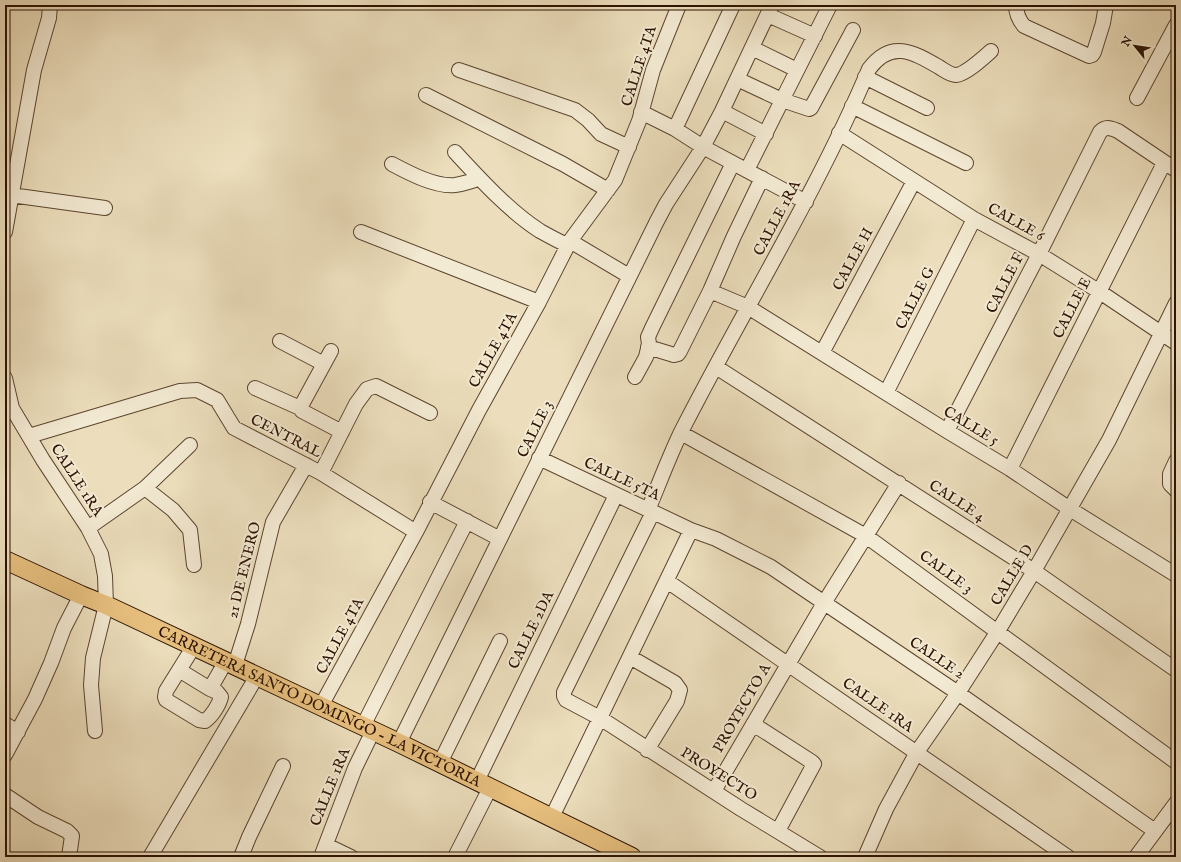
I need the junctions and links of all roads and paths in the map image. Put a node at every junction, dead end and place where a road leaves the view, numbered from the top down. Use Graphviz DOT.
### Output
graph roads {
  1 [pos="50,5"];
  2 [pos="679,5"];
  3 [pos="733,5"];
  4 [pos="830,5"];
  5 [pos="1106,5"];
  6 [pos="1016,8"];
  7 [pos="770,10"];
  8 [pos="1176,25"];
  9 [pos="853,30"];
  10 [pos="815,36"];
  11 [pos="752,48"];
  12 [pos="991,51"];
  13 [pos="459,70"];
  14 [pos="797,70"];
  15 [pos="865,77"];
  16 [pos="737,79"];
  17 [pos="426,95"];
  18 [pos="1137,98"];
  19 [pos="782,100"];
  20 [pos="852,106"];
  21 [pos="926,108"];
  22 [pos="722,111"];
  23 [pos="642,112"];
  24 [pos="675,129"];
  25 [pos="839,133"];
  26 [pos="766,134"];
  27 [pos="629,147"];
  28 [pos="703,147"];
  29 [pos="455,152"];
  30 [pos="733,163"];
  31 [pos="966,163"];
  32 [pos="392,164"];
  33 [pos="1170,167"];
  34 [pos="747,170"];
  35 [pos="762,178"];
  36 [pos="479,179"];
  37 [pos="914,181"];
  38 [pos="608,190"];
  39 [pos="11,194"];
  40 [pos="806,202"];
  41 [pos="105,208"];
  42 [pos="974,219"];
  43 [pos="5,232"];
  44 [pos="361,232"];
  45 [pos="569,243"];
  46 [pos="1039,254"];
  47 [pos="630,276"];
  48 [pos="710,291"];
  49 [pos="1100,292"];
  50 [pos="539,302"];
  51 [pos="1176,303"];
  52 [pos="748,307"];
  53 [pos="1161,332"];
  54 [pos="280,341"];
  55 [pos="1176,342"];
  56 [pos="648,347"];
  57 [pos="331,351"];
  58 [pos="822,353"];
  59 [pos="324,364"];
  60 [pos="716,367"];
  61 [pos="635,377"];
  62 [pos="5,378"];
  63 [pos="255,388"];
  64 [pos="886,393"];
  65 [pos="300,408"];
  66 [pos="430,413"];
  67 [pos="342,432"];
  68 [pos="947,432"];
  69 [pos="680,433"];
  70 [pos="29,436"];
  71 [pos="190,445"];
  72 [pos="540,458"];
  73 [pos="1176,461"];
  74 [pos="306,465"];
  75 [pos="1010,468"];
  76 [pos="321,473"];
  77 [pos="899,483"];
  78 [pos="1173,487"];
  79 [pos="145,488"];
  80 [pos="616,495"];
  81 [pos="430,502"];
  82 [pos="1070,509"];
  83 [pos="650,511"];
  84 [pos="467,521"];
  85 [pos="88,528"];
  86 [pos="691,530"];
  87 [pos="416,532"];
  88 [pos="866,536"];
  89 [pos="500,538"];
  90 [pos="5,560"];
  91 [pos="194,566"];
  92 [pos="1034,571"];
  93 [pos="1176,575"];
  94 [pos="667,580"];
  95 [pos="81,595"];
  96 [pos="824,603"];
  97 [pos="106,605"];
  98 [pos="998,631"];
  99 [pos="500,641"];
  100 [pos="194,646"];
  101 [pos="630,658"];
  102 [pos="230,663"];
  103 [pos="788,663"];
  104 [pos="179,670"];
  105 [pos="1176,670"];
  106 [pos="257,676"];
  107 [pos="210,689"];
  108 [pos="958,693"];
  109 [pos="321,706"];
  110 [pos="600,718"];
  111 [pos="5,724"];
  112 [pos="752,724"];
  113 [pos="368,729"];
  114 [pos="18,732"];
  115 [pos="95,732"];
  116 [pos="399,743"];
  117 [pos="647,750"];
  118 [pos="917,752"];
  119 [pos="5,755"];
  120 [pos="1176,762"];
  121 [pos="440,763"];
  122 [pos="283,766"];
  123 [pos="483,784"];
  124 [pos="714,791"];
  125 [pos="5,795"];
  126 [pos="1176,803"];
  127 [pos="552,817"];
  128 [pos="778,831"];
  129 [pos="1155,831"];
  130 [pos="323,851"];
  131 [pos="69,857"];
  132 [pos="150,857"];
  133 [pos="241,857"];
  134 [pos="351,857"];
  135 [pos="455,857"];
  136 [pos="632,857"];
  137 [pos="820,857"];
  138 [pos="865,857"];
  139 [pos="1068,857"];
  140 [pos="1136,857"];
  1 -- 39 [label="street"];
  2 -- 23 [label="street, CALLE 4TA"];
  3 -- 24 [label="street"];
  4 -- 10 [label="street"];
  5 -- 6 [label="street"];
  7 -- 10 [label="street"];
  7 -- 11 [label="street, CALLE 3"];
  8 -- 18 [label="street"];
  9 -- 19 [label="street"];
  10 -- 14 [label="street"];
  11 -- 14 [label="street"];
  11 -- 16 [label="street, CALLE 3"];
  12 -- 15 [label="street, CALLE 1RA"];
  13 -- 27 [label="street"];
  14 -- 19 [label="street"];
  15 -- 20 [label="street, CALLE 1RA"];
  15 -- 21 [label="street"];
  16 -- 19 [label="street"];
  16 -- 22 [label="street, CALLE 3"];
  17 -- 38 [label="street"];
  19 -- 26 [label="street"];
  20 -- 25 [label="street, CALLE 1RA"];
  20 -- 31 [label="street"];
  22 -- 26 [label="street"];
  22 -- 28 [label="street, CALLE 3"];
  23 -- 24 [label="street"];
  23 -- 27 [label="street, CALLE 4TA"];
  24 -- 28 [label="street"];
  25 -- 37 [label="street, CALLE 6"];
  25 -- 40 [label="street, CALLE 1RA"];
  26 -- 34 [label="street"];
  27 -- 38 [label="street, CALLE 4TA"];
  28 -- 30 [label="street"];
  28 -- 47 [label="street, CALLE 3"];
  29 -- 36 [label="street"];
  30 -- 34 [label="street"];
  30 -- 56 [label="street"];
  32 -- 36 [label="street"];
  33 -- 46 [label="street, CALLE F"];
  33 -- 49 [label="street, CALLE E"];
  34 -- 35 [label="street"];
  35 -- 40 [label="street"];
  35 -- 48 [label="street"];
  36 -- 45 [label="street"];
  37 -- 42 [label="street, CALLE 6"];
  37 -- 58 [label="street, CALLE H"];
  38 -- 45 [label="street, CALLE 4TA"];
  39 -- 41 [label="street"];
  39 -- 43 [label="street"];
  40 -- 52 [label="street, CALLE 1RA"];
  42 -- 46 [label="street, CALLE 6"];
  42 -- 64 [label="street, CALLE G"];
  44 -- 50 [label="street"];
  45 -- 47 [label="street"];
  45 -- 50 [label="street, CALLE 4TA"];
  46 -- 49 [label="street, CALLE 6"];
  46 -- 68 [label="street, CALLE F"];
  47 -- 72 [label="street, CALLE 3"];
  48 -- 52 [label="street, CALLE 5"];
  48 -- 56 [label="street"];
  49 -- 53 [label="street, CALLE 6"];
  49 -- 75 [label="street, CALLE E"];
  50 -- 81 [label="street, CALLE 4TA"];
  51 -- 53 [label="street, CALLE D"];
  52 -- 58 [label="street, CALLE 5"];
  52 -- 60 [label="street, CALLE 1RA"];
  53 -- 55 [label="street, CALLE 6"];
  53 -- 82 [label="street, CALLE D"];
  54 -- 59 [label="street"];
  56 -- 61 [label="street"];
  57 -- 59 [label="street"];
  58 -- 64 [label="street, CALLE 5"];
  59 -- 65 [label="street"];
  60 -- 69 [label="street, CALLE 1RA"];
  60 -- 77 [label="street, CALLE 4"];
  62 -- 70 [label="street, CALLE 1RA"];
  63 -- 65 [label="street"];
  64 -- 68 [label="street, CALLE 5"];
  65 -- 67 [label="street"];
  66 -- 67 [label="street"];
  67 -- 76 [label="street"];
  68 -- 75 [label="street, CALLE 5"];
  69 -- 83 [label="street, CALLE 1RA"];
  69 -- 88 [label="street, CALLE 3"];
  70 -- 74 [label="street, CENTRAL"];
  70 -- 85 [label="street, CALLE 1RA"];
  71 -- 79 [label="street"];
  72 -- 80 [label="street, CALLE 5TA"];
  72 -- 89 [label="street, CALLE 3"];
  73 -- 78 [label="street"];
  74 -- 76 [label="street, CENTRAL"];
  74 -- 102 [label="street, 21 DE ENERO"];
  75 -- 82 [label="street, CALLE 5"];
  76 -- 87 [label="street, CENTRAL"];
  77 -- 88 [label="street, PROYECTO A"];
  77 -- 92 [label="street, CALLE 4"];
  79 -- 85 [label="street"];
  79 -- 91 [label="street"];
  80 -- 83 [label="street, CALLE 5TA"];
  80 -- 123 [label="street, CALLE 2DA"];
  81 -- 84 [label="street"];
  81 -- 87 [label="street, CALLE 4TA"];
  82 -- 92 [label="street, CALLE D"];
  82 -- 93 [label="street, CALLE 5"];
  83 -- 86 [label="street, CALLE 5TA"];
  83 -- 110 [label="street, CALLE 1RA"];
  84 -- 89 [label="street"];
  84 -- 113 [label="street, CALLE 1RA"];
  85 -- 97 [label="street, CALLE 1RA"];
  86 -- 94 [label="street"];
  86 -- 96 [label="street, CALLE 2"];
  87 -- 109 [label="street, CALLE 4TA"];
  88 -- 96 [label="street, PROYECTO A"];
  88 -- 98 [label="street, CALLE 3"];
  89 -- 116 [label="street, CALLE 3"];
  90 -- 95 [label="main road, CARRETERA SANTO DOMINGO - LA VICTORIA"];
  92 -- 98 [label="street, CALLE D"];
  92 -- 105 [label="street, CALLE 4"];
  94 -- 101 [label="street"];
  94 -- 103 [label="street, CALLE 1RA"];
  95 -- 97 [label="main road, CARRETERA SANTO DOMINGO - LA VICTORIA"];
  95 -- 114 [label="street"];
  96 -- 103 [label="street, PROYECTO A"];
  96 -- 108 [label="street, CALLE 2"];
  97 -- 100 [label="main road, CARRETERA SANTO DOMINGO - LA VICTORIA"];
  97 -- 115 [label="street, CALLE 1RA"];
  98 -- 108 [label="street, CALLE D"];
  98 -- 120 [label="street, CALLE 3"];
  99 -- 121 [label="street"];
  100 -- 102 [label="main road, CARRETERA SANTO DOMINGO - LA VICTORIA"];
  100 -- 104 [label="street"];
  101 -- 110 [label="street"];
  101 -- 117 [label="street"];
  102 -- 106 [label="main road, CARRETERA SANTO DOMINGO - LA VICTORIA"];
  102 -- 107 [label="street, 21 DE ENERO"];
  103 -- 112 [label="street, PROYECTO A"];
  103 -- 118 [label="street, CALLE 1RA"];
  104 -- 107 [label="street"];
  104 -- 107 [label="street"];
  106 -- 109 [label="main road, CARRETERA SANTO DOMINGO - LA VICTORIA"];
  106 -- 132 [label="street"];
  108 -- 118 [label="street, CALLE D"];
  108 -- 129 [label="street, CALLE 2"];
  109 -- 113 [label="main road, CARRETERA SANTO DOMINGO - LA VICTORIA"];
  110 -- 117 [label="street, PROYECTO"];
  110 -- 127 [label="street"];
  111 -- 114 [label="street"];
  112 -- 124 [label="street, PROYECTO A"];
  112 -- 128 [label="street"];
  113 -- 116 [label="main road, CARRETERA SANTO DOMINGO - LA VICTORIA"];
  113 -- 130 [label="street, CALLE 1RA"];
  114 -- 119 [label="street"];
  116 -- 121 [label="main road, CARRETERA SANTO DOMINGO - LA VICTORIA"];
  117 -- 124 [label="street, PROYECTO"];
  118 -- 138 [label="street, CALLE D"];
  118 -- 139 [label="street, CALLE 1RA"];
  121 -- 123 [label="main road, CARRETERA SANTO DOMINGO - LA VICTORIA"];
  122 -- 133 [label="street"];
  123 -- 127 [label="main road, CARRETERA SANTO DOMINGO - LA VICTORIA"];
  123 -- 135 [label="street, CALLE 2DA"];
  124 -- 128 [label="street, PROYECTO"];
  125 -- 131 [label="street"];
  126 -- 129 [label="street"];
  127 -- 136 [label="main road, CARRETERA SANTO DOMINGO - LA VICTORIA"];
  128 -- 137 [label="street, PROYECTO"];
  129 -- 140 [label="street"];
  130 -- 134 [label="street"];
}
